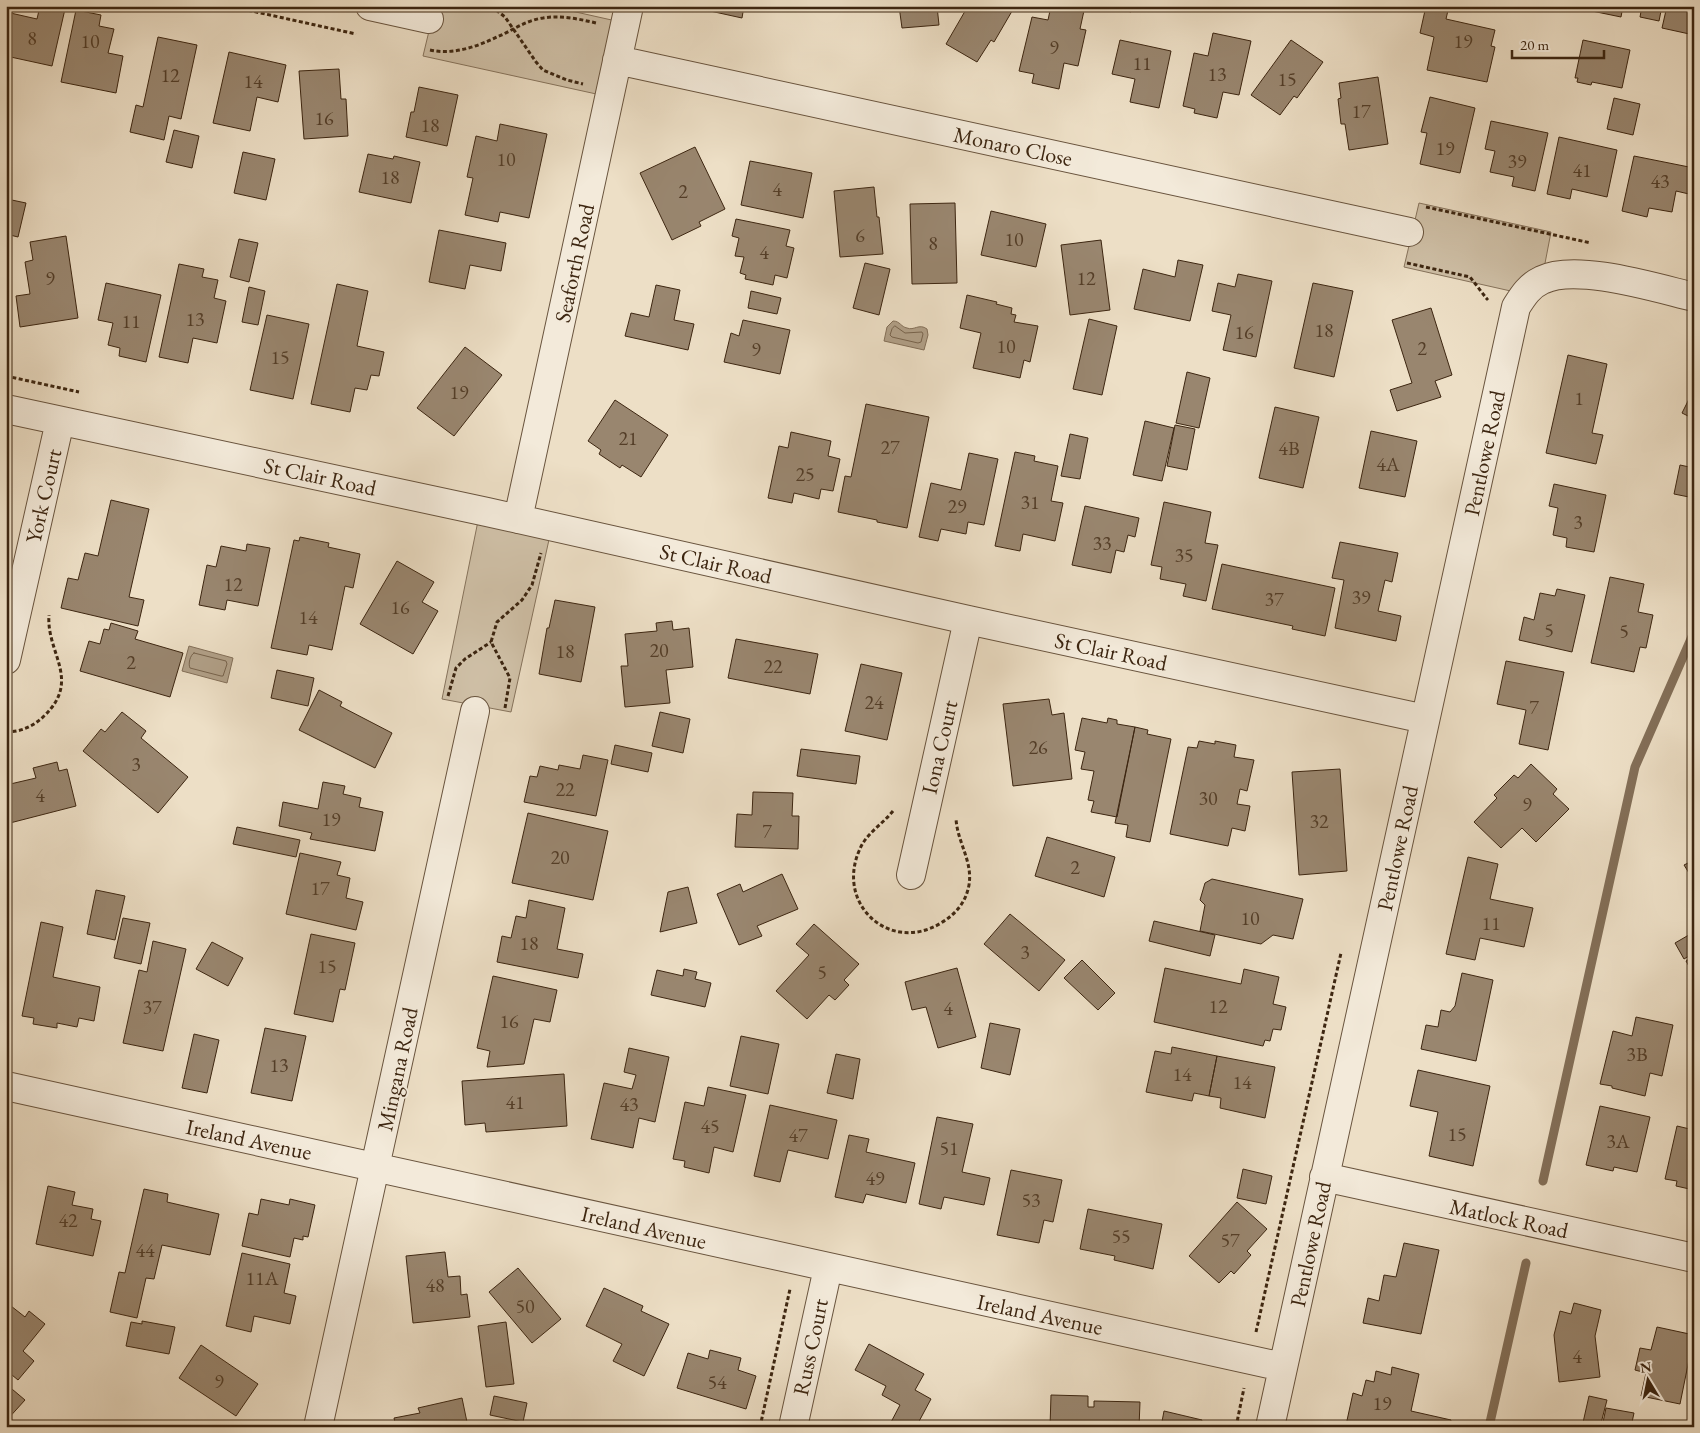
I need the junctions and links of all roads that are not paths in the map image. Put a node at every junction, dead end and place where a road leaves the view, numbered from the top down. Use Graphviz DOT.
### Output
graph roads {
  1 [pos="370,6"];
  2 [pos="629,6"];
  3 [pos="429,19"];
  4 [pos="617,60"];
  5 [pos="1409,232"];
  6 [pos="1694,296"];
  7 [pos="6,409"];
  8 [pos="60,421"];
  9 [pos="518,519"];
  10 [pos="968,620"];
  11 [pos="6,660"];
  12 [pos="475,711"];
  13 [pos="1425,719"];
  14 [pos="911,875"];
  15 [pos="6,1086"];
  16 [pos="376,1167"];
  17 [pos="1324,1178"];
  18 [pos="1694,1258"];
  19 [pos="828,1268"];
  20 [pos="1283,1367"];
  21 [pos="318,1427"];
  22 [pos="793,1427"];
  23 [pos="1270,1427"];
  1 -- 3 [label="street"];
  2 -- 4 [label="street, Seaforth Road"];
  4 -- 5 [label="street, Monaro Close"];
  4 -- 9 [label="street, Seaforth Road"];
  6 -- 13 [label="street, Pentlowe Road"];
  7 -- 8 [label="street, St Clair Road"];
  8 -- 9 [label="street, St Clair Road"];
  8 -- 11 [label="street, York Court"];
  9 -- 10 [label="street, St Clair Road"];
  10 -- 13 [label="street, St Clair Road"];
  10 -- 14 [label="street, Iona Court"];
  12 -- 16 [label="street, Mingana Road"];
  13 -- 17 [label="street, Pentlowe Road"];
  15 -- 16 [label="street, Ireland Avenue"];
  16 -- 19 [label="street, Ireland Avenue"];
  16 -- 21 [label="street, Mingana Road"];
  17 -- 18 [label="street, Matlock Road"];
  17 -- 20 [label="street, Pentlowe Road"];
  19 -- 20 [label="street, Ireland Avenue"];
  19 -- 22 [label="street, Russ Court"];
  20 -- 23 [label="street, Pentlowe Road"];
}
